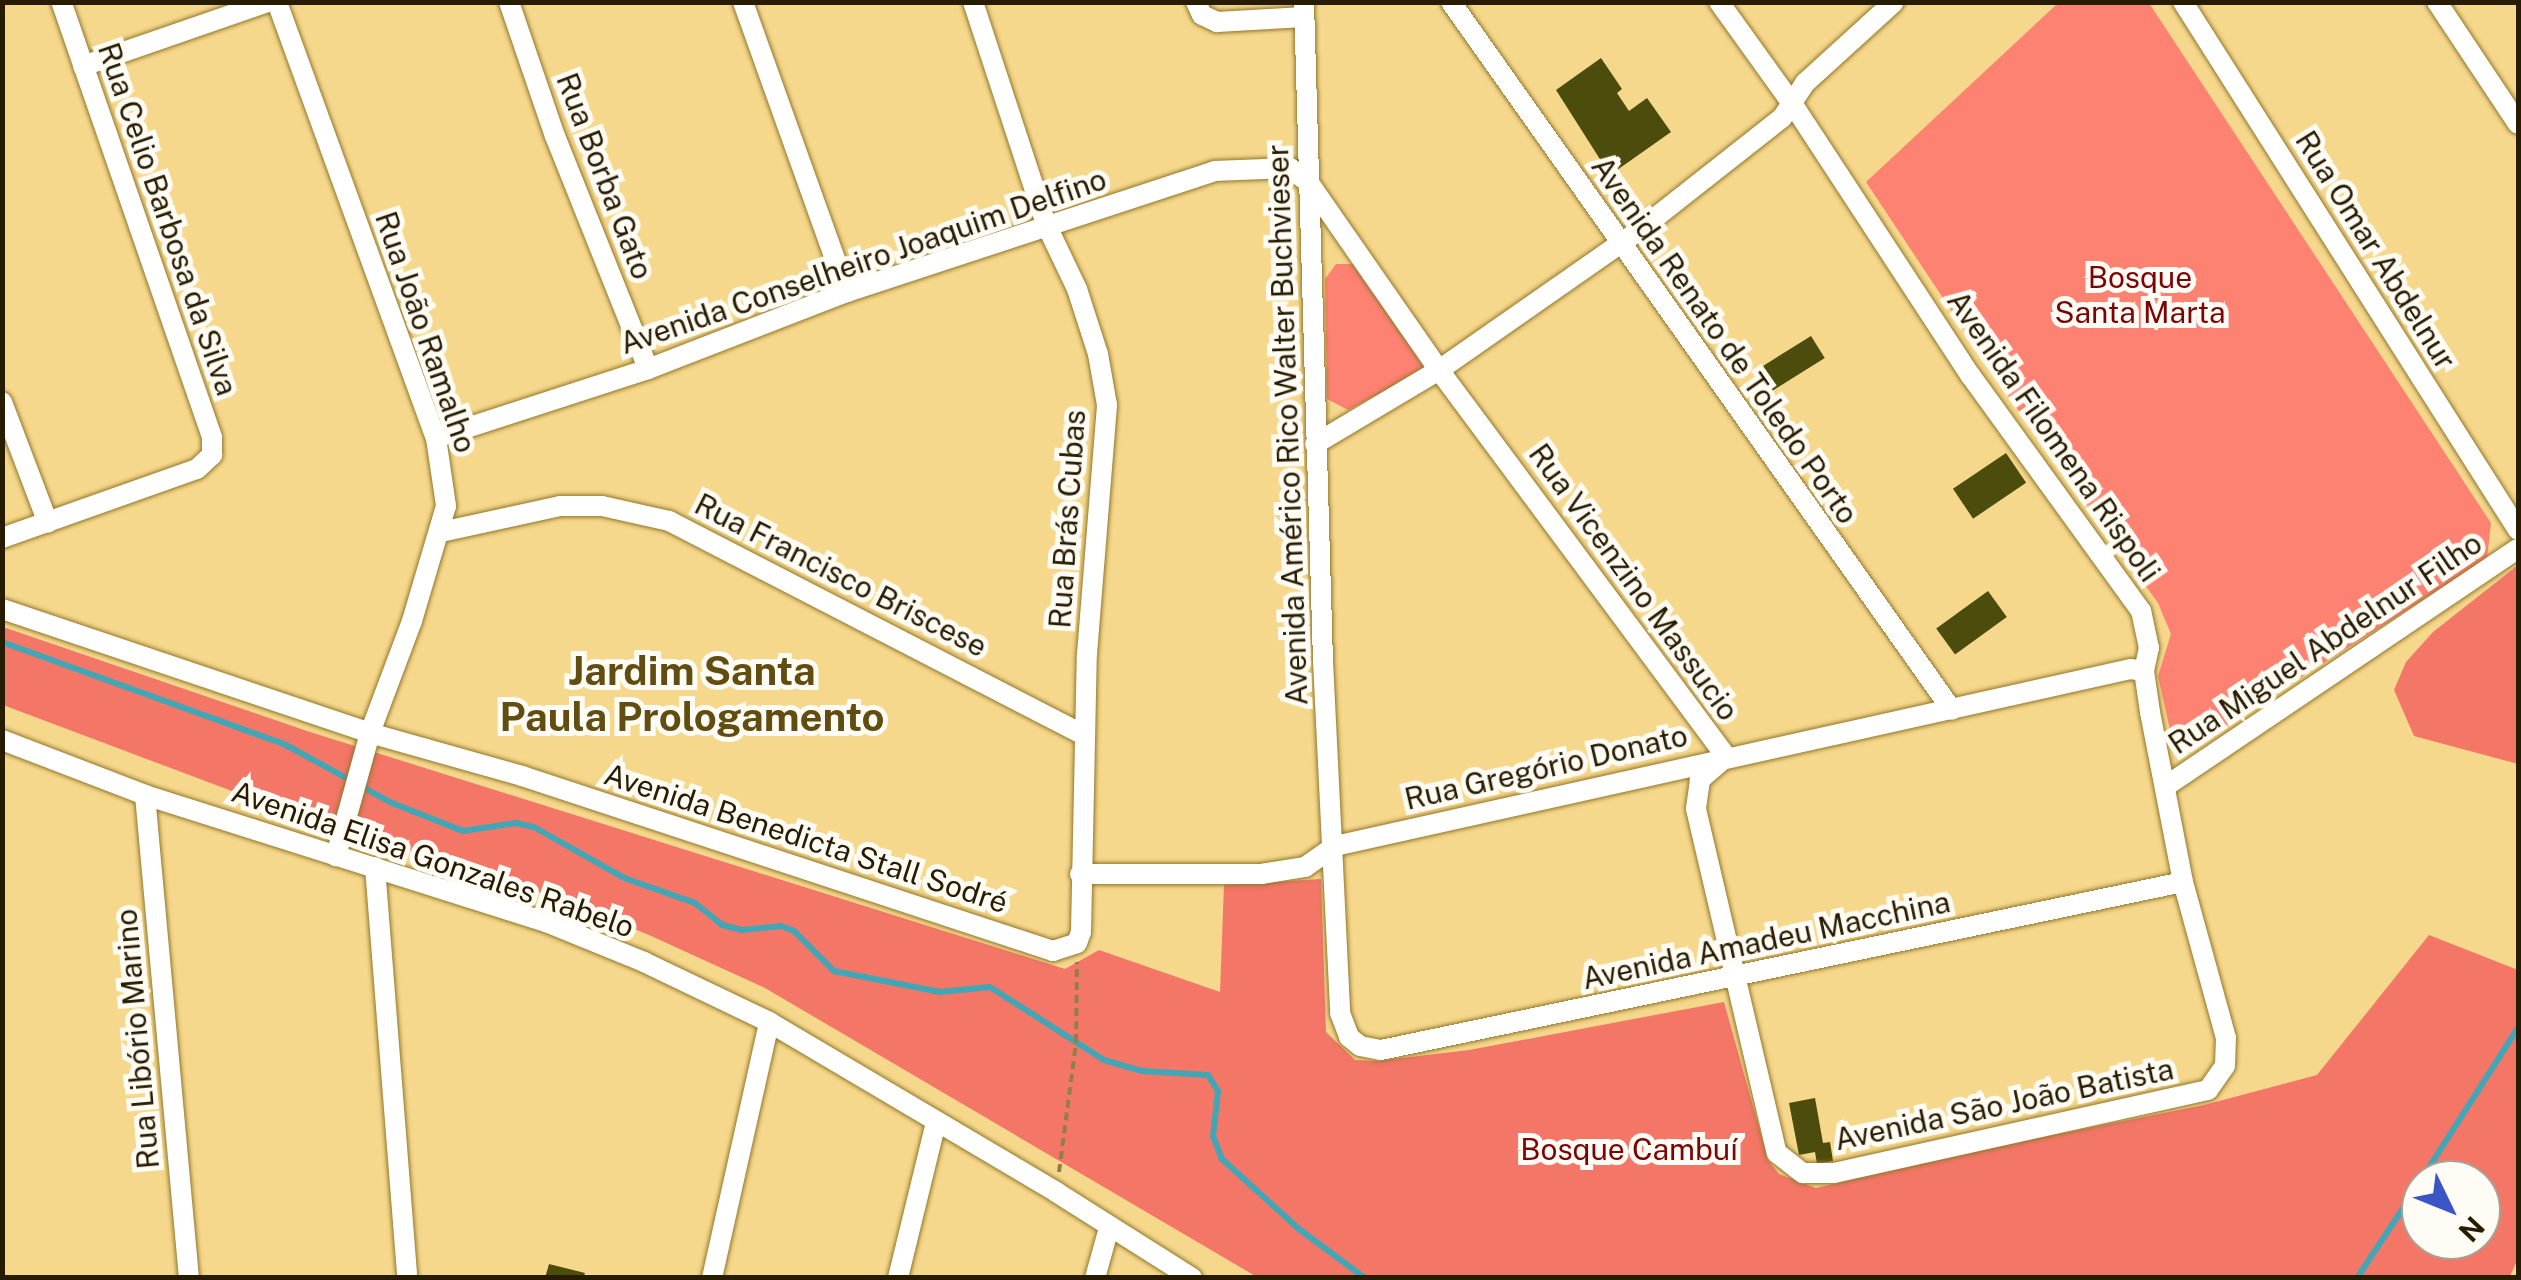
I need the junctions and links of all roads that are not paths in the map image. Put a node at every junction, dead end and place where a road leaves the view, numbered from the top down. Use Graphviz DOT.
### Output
graph roads {
  1 [pos="61,2"];
  2 [pos="268,2"];
  3 [pos="277,2"];
  4 [pos="510,2"];
  5 [pos="743,2"];
  6 [pos="973,2"];
  7 [pos="1451,2"];
  8 [pos="1718,2"];
  9 [pos="1894,2"];
  10 [pos="2437,2"];
  11 [pos="2186,4"];
  12 [pos="1199,8"];
  13 [pos="1304,10"];
  14 [pos="82,66"];
  15 [pos="1792,106"];
  16 [pos="2518,124"];
  17 [pos="1309,183"];
  18 [pos="1046,224"];
  19 [pos="1619,245"];
  20 [pos="847,292"];
  21 [pos="648,369"];
  22 [pos="1439,370"];
  23 [pos="2,402"];
  24 [pos="436,438"];
  25 [pos="1315,444"];
  26 [pos="48,523"];
  27 [pos="2518,530"];
  28 [pos="440,532"];
  29 [pos="2,538"];
  30 [pos="2518,548"];
  31 [pos="2,609"];
  32 [pos="2144,671"];
  33 [pos="1952,710"];
  34 [pos="370,733"];
  35 [pos="1085,736"];
  36 [pos="2,740"];
  37 [pos="1726,757"];
  38 [pos="2166,786"];
  39 [pos="145,795"];
  40 [pos="1335,846"];
  41 [pos="336,856"];
  42 [pos="375,867"];
  43 [pos="1080,874"];
  44 [pos="2183,882"];
  45 [pos="1077,943"];
  46 [pos="1734,980"];
  47 [pos="769,1022"];
  48 [pos="1360,1046"];
  49 [pos="2222,1074"];
  50 [pos="936,1122"];
  51 [pos="1793,1166"];
  52 [pos="1110,1228"];
  53 [pos="189,1278"];
  54 [pos="407,1278"];
  55 [pos="712,1278"];
  56 [pos="898,1278"];
  57 [pos="1095,1278"];
  58 [pos="1192,1278"];
  1 -- 14 [label="street, Rua Celio Barbosa da Silva"];
  2 -- 14 [label="street"];
  3 -- 24 [label="street, Rua João Ramalho"];
  4 -- 21 [label="street, Rua Borba Gato"];
  5 -- 20 [label="street"];
  6 -- 18 [label="street, Rua Brás Cubas"];
  7 -- 19 [label="street, Avenida Renato de Toledo Porto"];
  8 -- 15 [label="street, Avenida Filomena Rispoli"];
  9 -- 15 [label="street"];
  10 -- 16 [label="street"];
  11 -- 27 [label="street, Rua Omar Abdelnur"];
  12 -- 13 [label="street"];
  13 -- 17 [label="street, Avenida Américo Rico Walter Buchvieser"];
  14 -- 26 [label="street, Rua Celio Barbosa da Silva"];
  15 -- 19 [label="street"];
  15 -- 32 [label="street, Avenida Filomena Rispoli"];
  17 -- 18 [label="street, Avenida Conselheiro Joaquim Delfino"];
  17 -- 22 [label="street, Rua Vicenzino Massucio"];
  17 -- 25 [label="street, Avenida Américo Rico Walter Buchvieser"];
  18 -- 20 [label="street, Avenida Conselheiro Joaquim Delfino"];
  18 -- 35 [label="street, Rua Brás Cubas"];
  19 -- 22 [label="street"];
  19 -- 33 [label="street, Avenida Renato de Toledo Porto"];
  20 -- 21 [label="street, Avenida Conselheiro Joaquim Delfino"];
  21 -- 24 [label="street, Avenida Conselheiro Joaquim Delfino"];
  22 -- 25 [label="street"];
  22 -- 37 [label="street, Rua Vicenzino Massucio"];
  23 -- 26 [label="street"];
  24 -- 28 [label="street, Rua João Ramalho"];
  25 -- 40 [label="street, Avenida Américo Rico Walter Buchvieser"];
  26 -- 29 [label="street"];
  28 -- 34 [label="street, Rua João Ramalho"];
  28 -- 35 [label="street, Rua Francisco Briscese"];
  30 -- 38 [label="street, Rua Miguel Abdelnur Filho"];
  31 -- 34 [label="street, Avenida Benedicta Stall Sodré"];
  32 -- 33 [label="street, Rua Gregório Donato"];
  32 -- 38 [label="street, Avenida Filomena Rispoli"];
  33 -- 37 [label="street, Rua Gregório Donato"];
  34 -- 41 [label="street, Rua João Ramalho"];
  34 -- 45 [label="street, Avenida Benedicta Stall Sodré"];
  35 -- 43 [label="street, Rua Brás Cubas"];
  36 -- 39 [label="street, Avenida Elisa Gonzales Rabelo"];
  37 -- 40 [label="street, Rua Gregório Donato"];
  37 -- 46 [label="street, Rua Vicenzino Massucio"];
  38 -- 44 [label="street, Avenida Filomena Rispoli"];
  39 -- 41 [label="street, Avenida Elisa Gonzales Rabelo"];
  39 -- 53 [label="street, Rua Libório Marino"];
  40 -- 43 [label="street, Rua Gregório Donato"];
  40 -- 48 [label="street, Avenida Américo Rico Walter Buchvieser"];
  41 -- 42 [label="street, Avenida Elisa Gonzales Rabelo"];
  42 -- 47 [label="street, Avenida Elisa Gonzales Rabelo"];
  42 -- 54 [label="street"];
  43 -- 45 [label="street, Rua Brás Cubas"];
  44 -- 46 [label="street, Avenida Amadeu Macchina"];
  44 -- 49 [label="street, Avenida Filomena Rispoli"];
  46 -- 48 [label="street, Avenida Amadeu Macchina"];
  46 -- 51 [label="street, Rua Vicenzino Massucio"];
  47 -- 50 [label="street, Avenida Elisa Gonzales Rabelo"];
  47 -- 55 [label="street"];
  49 -- 51 [label="street, Avenida São João Batista"];
  50 -- 52 [label="street, Avenida Elisa Gonzales Rabelo"];
  50 -- 56 [label="street"];
  52 -- 57 [label="street"];
  52 -- 58 [label="street, Avenida Elisa Gonzales Rabelo"];
}
